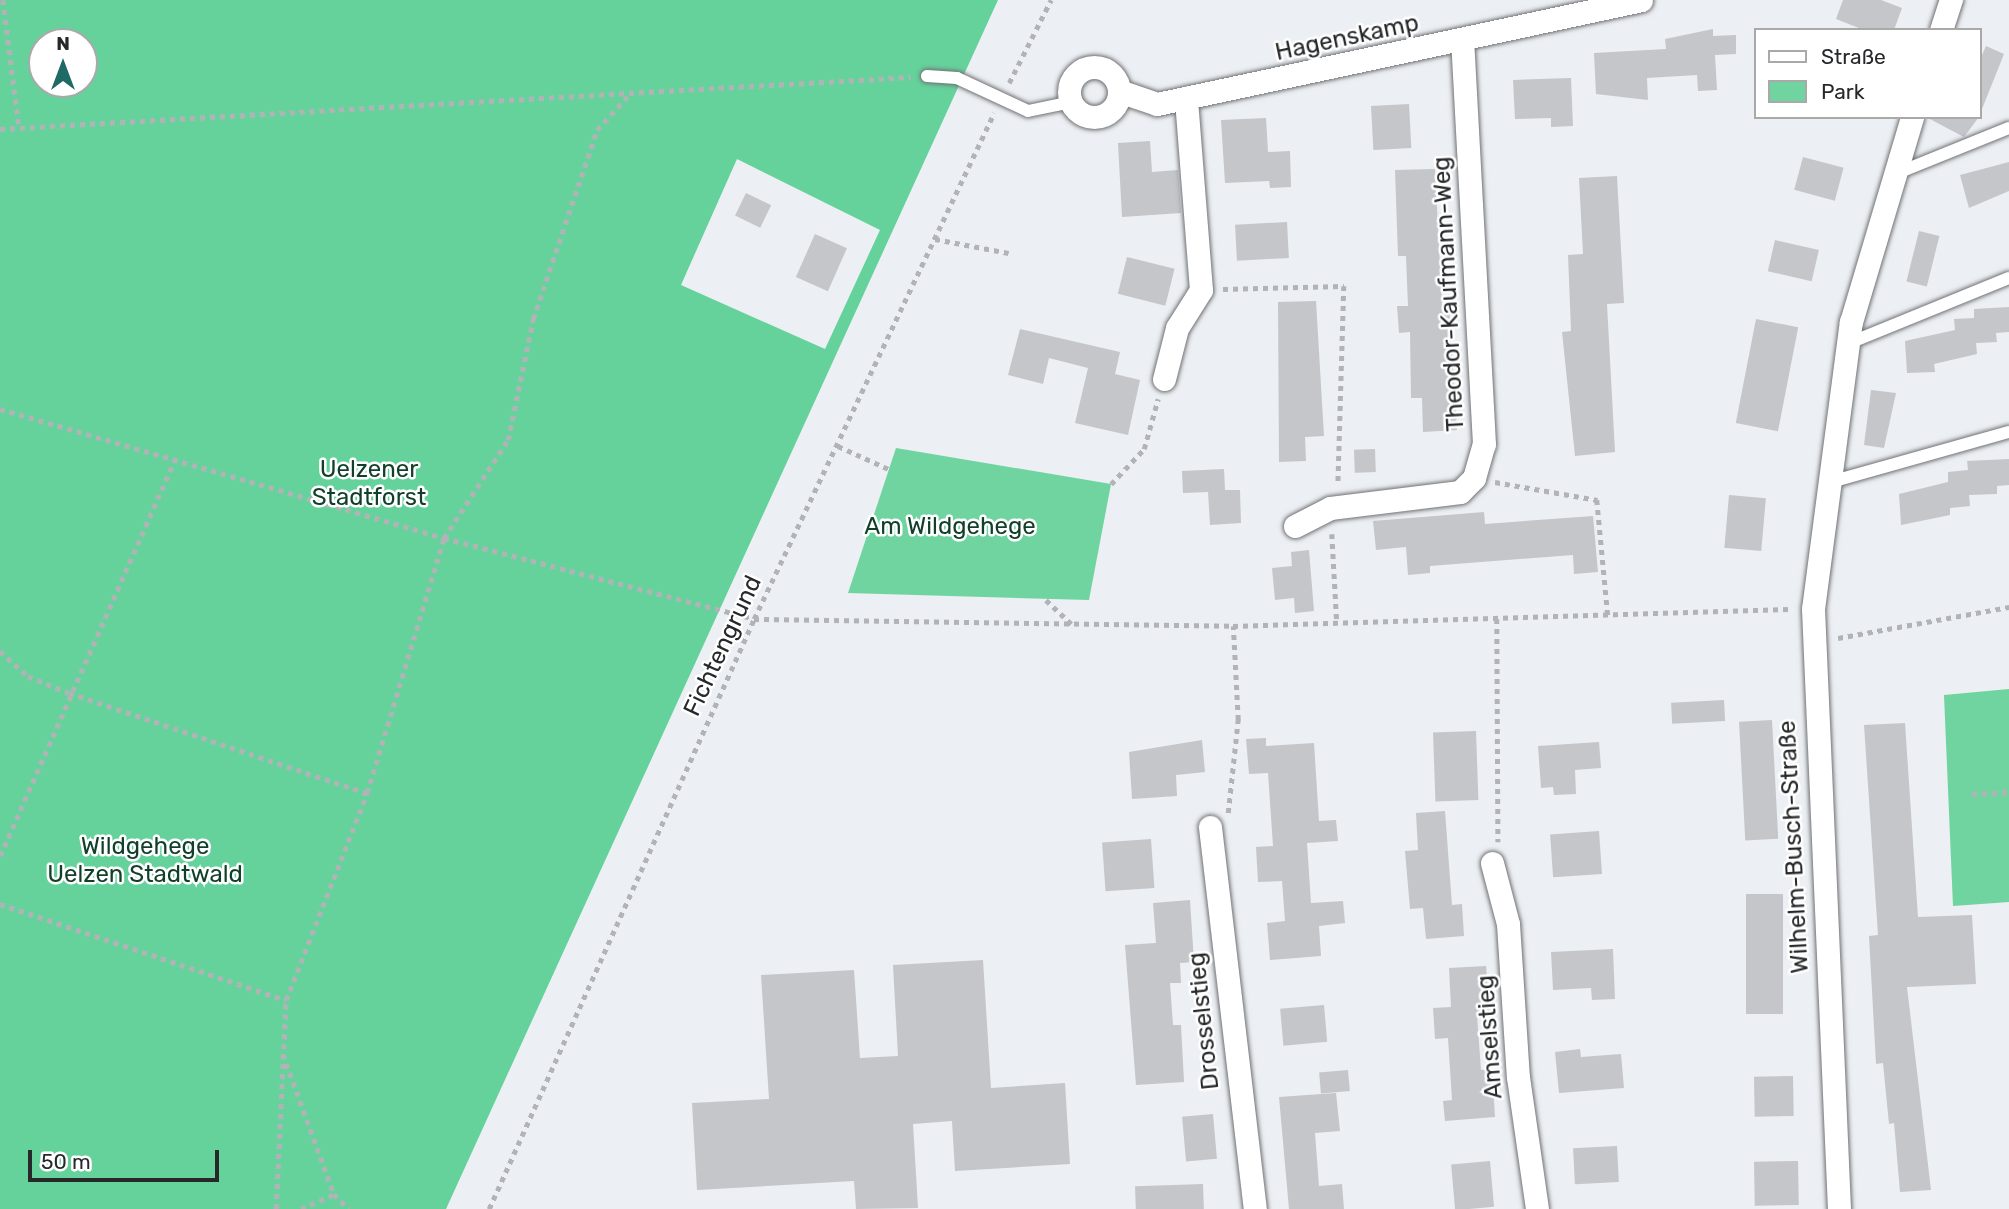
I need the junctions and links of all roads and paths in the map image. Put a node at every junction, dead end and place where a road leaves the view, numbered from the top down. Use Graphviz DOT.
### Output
graph roads {
  1 [pos="3,0"];
  2 [pos="1051,0"];
  3 [pos="1641,0"];
  4 [pos="1951,0"];
  5 [pos="1942,28"];
  6 [pos="1462,41"];
  7 [pos="927,76"];
  8 [pos="1119,91"];
  9 [pos="630,94"];
  10 [pos="1186,98"];
  11 [pos="1072,102"];
  12 [pos="999,103"];
  13 [pos="1911,119"];
  14 [pos="19,127"];
  15 [pos="2009,128"];
  16 [pos="0,129"];
  17 [pos="1892,175"];
  18 [pos="935,239"];
  19 [pos="1009,253"];
  20 [pos="2009,278"];
  21 [pos="1201,290"];
  22 [pos="1847,344"];
  23 [pos="1164,379"];
  24 [pos="0,409"];
  25 [pos="2009,432"];
  26 [pos="838,446"];
  27 [pos="175,459"];
  28 [pos="891,470"];
  29 [pos="1474,478"];
  30 [pos="1111,484"];
  31 [pos="1825,484"];
  32 [pos="1330,508"];
  33 [pos="1295,526"];
  34 [pos="444,538"];
  35 [pos="1046,600"];
  36 [pos="2009,607"];
  37 [pos="1813,609"];
  38 [pos="1608,616"];
  39 [pos="754,619"];
  40 [pos="1497,619"];
  41 [pos="1337,624"];
  42 [pos="1072,625"];
  43 [pos="1233,626"];
  44 [pos="1811,643"];
  45 [pos="0,651"];
  46 [pos="69,693"];
  47 [pos="2009,792"];
  48 [pos="368,793"];
  49 [pos="1972,794"];
  50 [pos="1210,827"];
  51 [pos="0,856"];
  52 [pos="1492,863"];
  53 [pos="0,904"];
  54 [pos="286,1000"];
  55 [pos="281,1050"];
  56 [pos="334,1194"];
  57 [pos="276,1209"];
  58 [pos="300,1209"];
  59 [pos="349,1209"];
  60 [pos="489,1209"];
  61 [pos="1255,1209"];
  62 [pos="1537,1209"];
  63 [pos="1839,1209"];
  1 -- 14 [label="path"];
  2 -- 12 [label="path, Fichtengrund"];
  3 -- 6 [label="street, Hagenskamp"];
  4 -- 5 [label="street"];
  6 -- 10 [label="street, Hagenskamp"];
  6 -- 29 [label="street, Theodor-Kaufmann-Weg"];
  7 -- 9 [label="path"];
  7 -- 12 [label="lane"];
  8 -- 10 [label="street, Hagenskamp"];
  8 -- 11 [label="street"];
  8 -- 11 [label="street"];
  9 -- 14 [label="path"];
  9 -- 34 [label="path"];
  10 -- 21 [label="street"];
  11 -- 12 [label="lane"];
  12 -- 18 [label="path, Fichtengrund"];
  13 -- 17 [label="street, Wilhelm-Busch-Straße"];
  14 -- 16 [label="path"];
  15 -- 17 [label="lane"];
  17 -- 22 [label="street, Wilhelm-Busch-Straße"];
  18 -- 19 [label="path"];
  18 -- 26 [label="path, Fichtengrund"];
  20 -- 22 [label="lane"];
  21 -- 23 [label="street"];
  21 -- 32 [label="path"];
  22 -- 31 [label="street, Wilhelm-Busch-Straße"];
  23 -- 30 [label="path"];
  24 -- 27 [label="path"];
  25 -- 31 [label="lane"];
  26 -- 28 [label="path"];
  26 -- 39 [label="path, Fichtengrund"];
  27 -- 34 [label="path"];
  27 -- 46 [label="path"];
  29 -- 32 [label="street"];
  29 -- 38 [label="path"];
  31 -- 37 [label="street, Wilhelm-Busch-Straße"];
  32 -- 33 [label="street"];
  32 -- 41 [label="path"];
  34 -- 39 [label="path"];
  34 -- 48 [label="path"];
  35 -- 42 [label="path"];
  36 -- 44 [label="path"];
  37 -- 38 [label="path"];
  37 -- 44 [label="street, Wilhelm-Busch-Straße"];
  38 -- 40 [label="path"];
  39 -- 42 [label="path"];
  39 -- 60 [label="path, Fichtengrund"];
  40 -- 41 [label="path"];
  40 -- 52 [label="path"];
  41 -- 43 [label="path"];
  42 -- 43 [label="path"];
  43 -- 50 [label="path"];
  44 -- 63 [label="street, Wilhelm-Busch-Straße"];
  45 -- 46 [label="path"];
  46 -- 48 [label="path"];
  46 -- 51 [label="path"];
  47 -- 49 [label="path"];
  48 -- 54 [label="path"];
  50 -- 61 [label="street, Drosselstieg"];
  52 -- 62 [label="street, Amselstieg"];
  53 -- 54 [label="path"];
  54 -- 55 [label="path"];
  55 -- 56 [label="path"];
  55 -- 57 [label="path"];
  56 -- 58 [label="path"];
  56 -- 59 [label="path"];
}
